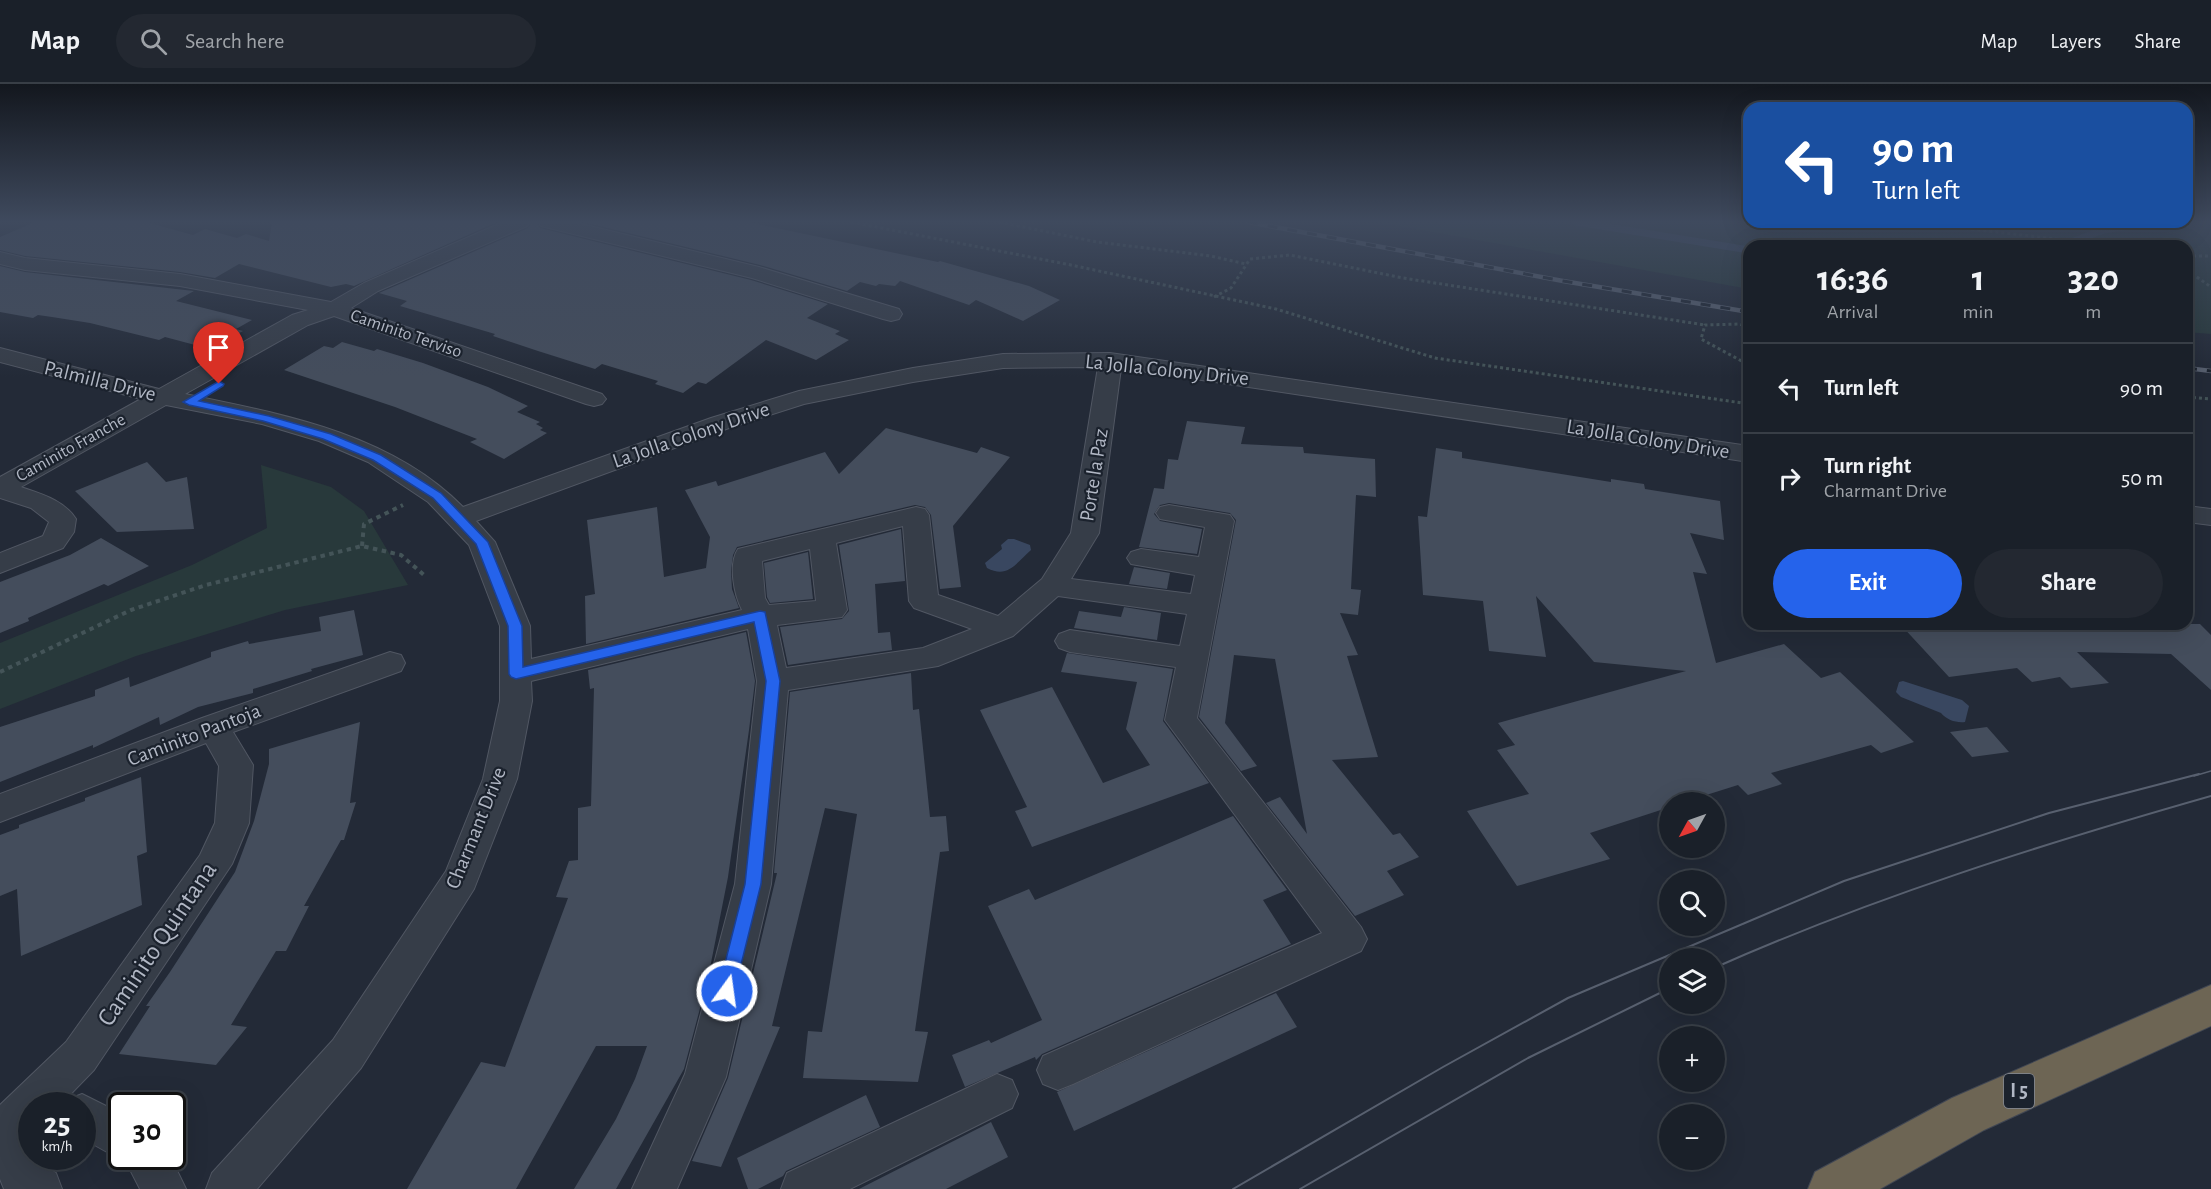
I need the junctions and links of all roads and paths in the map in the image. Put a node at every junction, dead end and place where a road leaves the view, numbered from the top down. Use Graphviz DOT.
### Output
graph roads {
  1 [pos="118,274"];
  2 [pos="402,274"];
  3 [pos="761,274"];
  4 [pos="1109,274"];
  5 [pos="1239,274"];
  6 [pos="1381,274"];
  7 [pos="2193,274"];
  8 [pos="2211,287"];
  9 [pos="1213,297"];
  10 [pos="334,309"];
  11 [pos="891,314"];
  12 [pos="1705,325"];
  13 [pos="1743,325"];
  14 [pos="0,355"];
  15 [pos="1110,360"];
  16 [pos="1743,362"];
  17 [pos="162,397"];
  18 [pos="2193,398"];
  19 [pos="594,399"];
  20 [pos="2211,399"];
  21 [pos="189,402"];
  22 [pos="1743,403"];
  23 [pos="1743,453"];
  24 [pos="8,491"];
  25 [pos="430,491"];
  26 [pos="1169,513"];
  27 [pos="2193,514"];
  28 [pos="2211,517"];
  29 [pos="459,518"];
  30 [pos="822,538"];
  31 [pos="362,546"];
  32 [pos="1141,558"];
  33 [pos="0,564"];
  34 [pos="1211,568"];
  35 [pos="424,575"];
  36 [pos="1052,586"];
  37 [pos="1204,606"];
  38 [pos="760,616"];
  39 [pos="1002,630"];
  40 [pos="1070,641"];
  41 [pos="1193,658"];
  42 [pos="390,663"];
  43 [pos="0,672"];
  44 [pos="516,674"];
  45 [pos="773,681"];
  46 [pos="213,727"];
  47 [pos="0,808"];
  48 [pos="2211,1005"];
  49 [pos="1058,1070"];
  50 [pos="997,1094"];
  51 [pos="16,1122"];
  52 [pos="153,1170"];
  53 [pos="39,1189"];
  54 [pos="164,1189"];
  55 [pos="228,1189"];
  56 [pos="655,1189"];
  57 [pos="803,1189"];
  58 [pos="1832,1189"];
  1 -- 10 [label="street, Caminito Terviso"];
  2 -- 10 [label="street, Caminito Franche"];
  3 -- 11 [label="street"];
  4 -- 9 [label="path"];
  5 -- 9 [label="path"];
  6 -- 12 [label="path"];
  7 -- 8 [label="path"];
  9 -- 22 [label="path"];
  10 -- 17 [label="street, Caminito Franche"];
  10 -- 19 [label="street, Caminito Terviso"];
  10 -- 21 [label="street, Caminito Franche"];
  12 -- 13 [label="path"];
  12 -- 16 [label="path"];
  14 -- 17 [label="street, Palmilla Drive"];
  15 -- 23 [label="street, La Jolla Colony Drive"];
  15 -- 29 [label="street, La Jolla Colony Drive"];
  15 -- 36 [label="street, Porte la Paz"];
  17 -- 21 [label="street, Palmilla Drive"];
  17 -- 24 [label="street, Caminito Franche"];
  18 -- 20 [label="path"];
  21 -- 24 [label="street, Caminito Franche"];
  21 -- 25 [label="street, Palmilla Drive"];
  24 -- 33 [label="street"];
  25 -- 29 [label="street, Palmilla Drive"];
  25 -- 31 [label="path"];
  26 -- 34 [label="street"];
  27 -- 28 [label="street"];
  29 -- 44 [label="street, Charmant Drive"];
  30 -- 38 [label="street"];
  30 -- 38 [label="street"];
  30 -- 39 [label="street"];
  31 -- 35 [label="path"];
  31 -- 43 [label="path"];
  32 -- 34 [label="street"];
  34 -- 37 [label="street"];
  36 -- 37 [label="street"];
  36 -- 39 [label="street, Porte la Paz"];
  37 -- 41 [label="street"];
  38 -- 44 [label="street"];
  38 -- 45 [label="street"];
  39 -- 45 [label="street"];
  40 -- 41 [label="street"];
  41 -- 49 [label="street"];
  42 -- 46 [label="street, Caminito Pantoja"];
  44 -- 55 [label="street, Charmant Drive"];
  45 -- 56 [label="street"];
  46 -- 47 [label="street, Caminito Pantoja"];
  46 -- 51 [label="street, Caminito Quintana"];
  48 -- 58 [label="highway, I 5"];
  50 -- 57 [label="street"];
  51 -- 53 [label="street"];
  52 -- 54 [label="street"];
}
